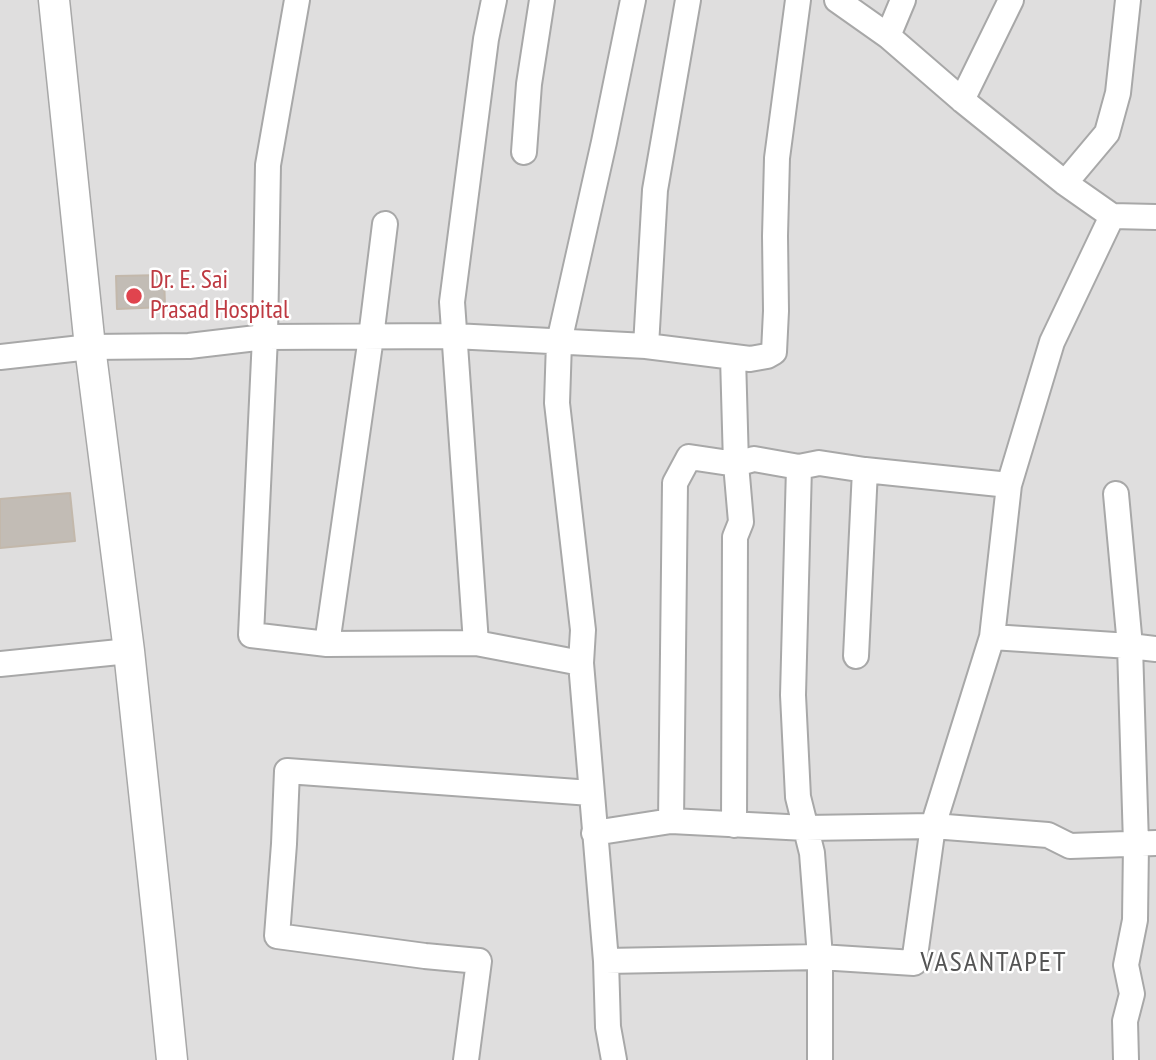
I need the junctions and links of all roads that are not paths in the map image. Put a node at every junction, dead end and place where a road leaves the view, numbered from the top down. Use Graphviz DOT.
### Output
graph roads {
  1 [pos="54,0"];
  2 [pos="297,0"];
  3 [pos="494,0"];
  4 [pos="542,0"];
  5 [pos="633,0"];
  6 [pos="688,0"];
  7 [pos="798,0"];
  8 [pos="837,0"];
  9 [pos="902,0"];
  10 [pos="1011,0"];
  11 [pos="1128,0"];
  12 [pos="888,36"];
  13 [pos="962,100"];
  14 [pos="524,152"];
  15 [pos="1065,183"];
  16 [pos="1112,216"];
  17 [pos="1156,217"];
  18 [pos="385,224"];
  19 [pos="454,336"];
  20 [pos="265,337"];
  21 [pos="371,337"];
  22 [pos="559,342"];
  23 [pos="646,346"];
  24 [pos="90,347"];
  25 [pos="0,357"];
  26 [pos="733,357"];
  27 [pos="736,464"];
  28 [pos="799,467"];
  29 [pos="865,470"];
  30 [pos="1009,485"];
  31 [pos="1116,495"];
  32 [pos="992,637"];
  33 [pos="475,643"];
  34 [pos="327,644"];
  35 [pos="1130,646"];
  36 [pos="1156,649"];
  37 [pos="129,651"];
  38 [pos="856,656"];
  39 [pos="581,663"];
  40 [pos="0,664"];
  41 [pos="591,793"];
  42 [pos="671,821"];
  43 [pos="734,825"];
  44 [pos="933,826"];
  45 [pos="806,828"];
  46 [pos="594,833"];
  47 [pos="1146,844"];
  48 [pos="1146,920"];
  49 [pos="820,957"];
  50 [pos="606,961"];
  51 [pos="172,1060"];
  52 [pos="466,1060"];
  53 [pos="614,1060"];
  54 [pos="820,1060"];
  55 [pos="1126,1060"];
  1 -- 24 [label="street"];
  2 -- 20 [label="street"];
  3 -- 19 [label="street"];
  4 -- 14 [label="street"];
  5 -- 22 [label="street"];
  6 -- 23 [label="street"];
  7 -- 26 [label="street"];
  8 -- 12 [label="street"];
  9 -- 12 [label="street"];
  10 -- 13 [label="street"];
  11 -- 15 [label="street"];
  12 -- 13 [label="street"];
  13 -- 15 [label="street"];
  15 -- 16 [label="street"];
  16 -- 17 [label="street"];
  16 -- 30 [label="street"];
  18 -- 21 [label="street"];
  19 -- 21 [label="street"];
  19 -- 22 [label="street"];
  19 -- 33 [label="street"];
  20 -- 21 [label="street"];
  20 -- 24 [label="street"];
  20 -- 34 [label="street"];
  21 -- 34 [label="street"];
  22 -- 23 [label="street"];
  22 -- 39 [label="street"];
  23 -- 26 [label="street"];
  24 -- 25 [label="street"];
  24 -- 37 [label="street"];
  26 -- 27 [label="street"];
  27 -- 28 [label="street"];
  27 -- 42 [label="street"];
  27 -- 43 [label="street"];
  28 -- 29 [label="street"];
  28 -- 45 [label="street"];
  29 -- 30 [label="street"];
  29 -- 38 [label="street"];
  30 -- 32 [label="street"];
  31 -- 35 [label="street"];
  32 -- 35 [label="street"];
  32 -- 44 [label="street"];
  33 -- 34 [label="street"];
  33 -- 39 [label="street"];
  35 -- 36 [label="street"];
  35 -- 47 [label="street"];
  37 -- 40 [label="street"];
  37 -- 51 [label="street"];
  39 -- 41 [label="street"];
  41 -- 46 [label="street"];
  41 -- 52 [label="street"];
  42 -- 43 [label="street"];
  42 -- 46 [label="street"];
  43 -- 45 [label="street"];
  44 -- 45 [label="street"];
  44 -- 47 [label="street"];
  44 -- 49 [label="street"];
  45 -- 49 [label="street"];
  46 -- 50 [label="street"];
  47 -- 48 [label="street"];
  48 -- 55 [label="street"];
  49 -- 50 [label="street"];
  49 -- 54 [label="street"];
  50 -- 53 [label="street"];
}
